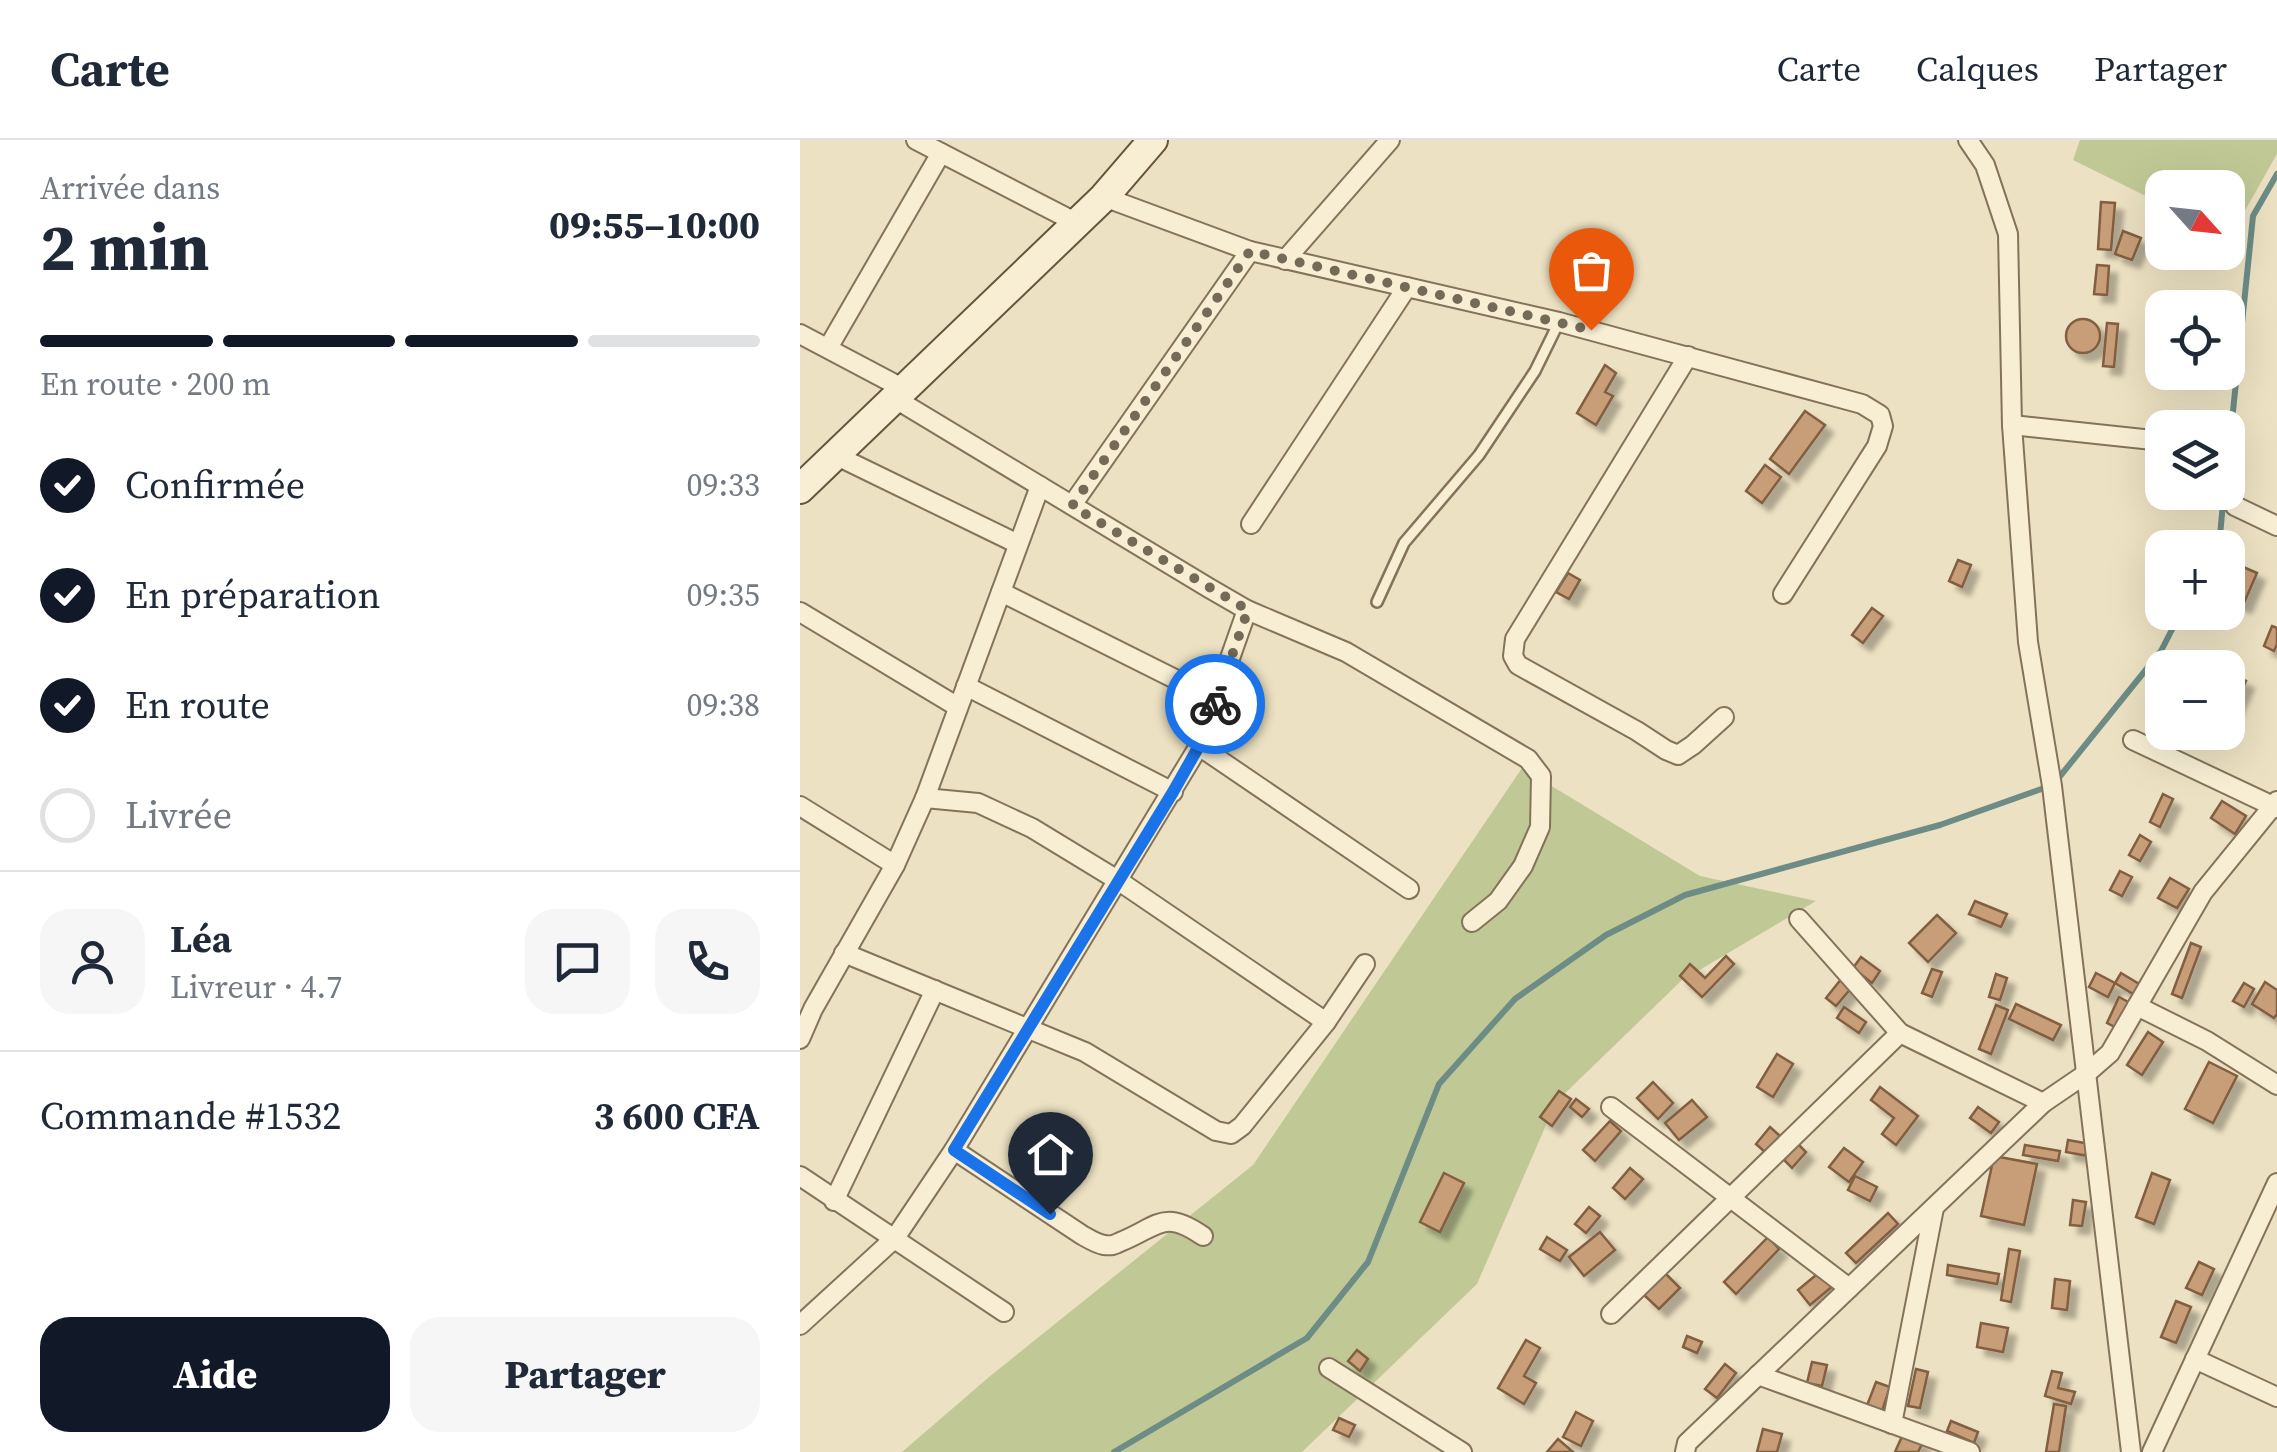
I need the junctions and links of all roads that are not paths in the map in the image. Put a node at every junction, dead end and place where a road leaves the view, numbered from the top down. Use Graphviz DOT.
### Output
graph roads {
  1 [pos="916,140"];
  2 [pos="1152,140"];
  3 [pos="1390,140"];
  4 [pos="1968,140"];
  5 [pos="944,146"];
  6 [pos="1104,197"];
  7 [pos="1076,223"];
  8 [pos="1250,251"];
  9 [pos="1285,260"];
  10 [pos="1407,287"];
  11 [pos="1559,322"];
  12 [pos="800,334"];
  13 [pos="828,348"];
  14 [pos="1688,356"];
  15 [pos="899,393"];
  16 [pos="2012,425"];
  17 [pos="2145,440"];
  18 [pos="836,455"];
  19 [pos="1040,486"];
  20 [pos="800,489"];
  21 [pos="1072,506"];
  22 [pos="2243,510"];
  23 [pos="1250,524"];
  24 [pos="2277,526"];
  25 [pos="1018,544"];
  26 [pos="1001,592"];
  27 [pos="1784,594"];
  28 [pos="1377,602"];
  29 [pos="1248,610"];
  30 [pos="800,612"];
  31 [pos="966,686"];
  32 [pos="1217,700"];
  33 [pos="958,708"];
  34 [pos="1724,717"];
  35 [pos="2133,740"];
  36 [pos="1199,746"];
  37 [pos="1173,792"];
  38 [pos="925,798"];
  39 [pos="2276,805"];
  40 [pos="800,806"];
  41 [pos="895,864"];
  42 [pos="1118,881"];
  43 [pos="1409,889"];
  44 [pos="1799,919"];
  45 [pos="1472,922"];
  46 [pos="844,954"];
  47 [pos="1365,964"];
  48 [pos="935,990"];
  49 [pos="806,1005"];
  50 [pos="2137,1006"];
  51 [pos="1326,1022"];
  52 [pos="1028,1029"];
  53 [pos="1900,1033"];
  54 [pos="800,1038"];
  55 [pos="2087,1073"];
  56 [pos="2277,1086"];
  57 [pos="2043,1103"];
  58 [pos="1611,1108"];
  59 [pos="954,1150"];
  60 [pos="800,1176"];
  61 [pos="2277,1183"];
  62 [pos="1730,1198"];
  63 [pos="834,1200"];
  64 [pos="1934,1207"];
  65 [pos="1203,1236"];
  66 [pos="895,1238"];
  67 [pos="1849,1288"];
  68 [pos="1004,1312"];
  69 [pos="1611,1314"];
  70 [pos="800,1325"];
  71 [pos="2195,1359"];
  72 [pos="1330,1368"];
  73 [pos="1758,1376"];
  74 [pos="2277,1397"];
  75 [pos="1892,1424"];
  76 [pos="1462,1452"];
  77 [pos="1685,1452"];
  78 [pos="1970,1452"];
  79 [pos="2130,1452"];
  80 [pos="2152,1452"];
  1 -- 5 [label="street"];
  2 -- 6 [label="street"];
  3 -- 9 [label="street"];
  4 -- 16 [label="street"];
  5 -- 7 [label="street"];
  5 -- 13 [label="street"];
  6 -- 7 [label="street"];
  6 -- 8 [label="street"];
  7 -- 15 [label="street"];
  8 -- 9 [label="street"];
  8 -- 21 [label="street"];
  9 -- 10 [label="street"];
  10 -- 11 [label="street"];
  10 -- 23 [label="street"];
  11 -- 14 [label="street"];
  11 -- 28 [label="lane"];
  12 -- 13 [label="street"];
  13 -- 15 [label="street"];
  14 -- 27 [label="street"];
  14 -- 34 [label="street"];
  15 -- 18 [label="street"];
  15 -- 19 [label="street"];
  16 -- 17 [label="street"];
  16 -- 55 [label="street"];
  18 -- 20 [label="street"];
  18 -- 25 [label="street"];
  19 -- 21 [label="street"];
  19 -- 25 [label="street"];
  21 -- 29 [label="street"];
  22 -- 24 [label="street"];
  25 -- 26 [label="street"];
  26 -- 31 [label="street"];
  26 -- 32 [label="street"];
  29 -- 32 [label="street"];
  29 -- 45 [label="street"];
  30 -- 33 [label="street"];
  31 -- 33 [label="street"];
  31 -- 37 [label="street"];
  32 -- 36 [label="street"];
  33 -- 38 [label="street"];
  35 -- 39 [label="street"];
  36 -- 37 [label="street"];
  36 -- 43 [label="street"];
  37 -- 42 [label="street"];
  38 -- 41 [label="street"];
  38 -- 42 [label="street"];
  39 -- 50 [label="street"];
  40 -- 41 [label="street"];
  41 -- 46 [label="street"];
  42 -- 51 [label="street"];
  42 -- 52 [label="street"];
  44 -- 53 [label="street"];
  46 -- 48 [label="street"];
  46 -- 49 [label="street"];
  47 -- 51 [label="street"];
  48 -- 52 [label="street"];
  48 -- 63 [label="street"];
  49 -- 54 [label="street"];
  50 -- 55 [label="street"];
  50 -- 56 [label="street"];
  51 -- 52 [label="street"];
  52 -- 59 [label="street"];
  53 -- 57 [label="street"];
  53 -- 62 [label="street"];
  55 -- 57 [label="street"];
  55 -- 79 [label="street"];
  57 -- 64 [label="street"];
  58 -- 62 [label="street"];
  59 -- 65 [label="street"];
  59 -- 66 [label="street"];
  60 -- 63 [label="street"];
  61 -- 71 [label="street"];
  62 -- 67 [label="street"];
  62 -- 69 [label="street"];
  63 -- 66 [label="street"];
  64 -- 67 [label="street"];
  64 -- 75 [label="street"];
  66 -- 68 [label="street"];
  66 -- 70 [label="street"];
  67 -- 73 [label="street"];
  71 -- 74 [label="street"];
  71 -- 80 [label="street"];
  72 -- 76 [label="street"];
  73 -- 75 [label="street"];
  73 -- 77 [label="street"];
  75 -- 78 [label="street"];
}
